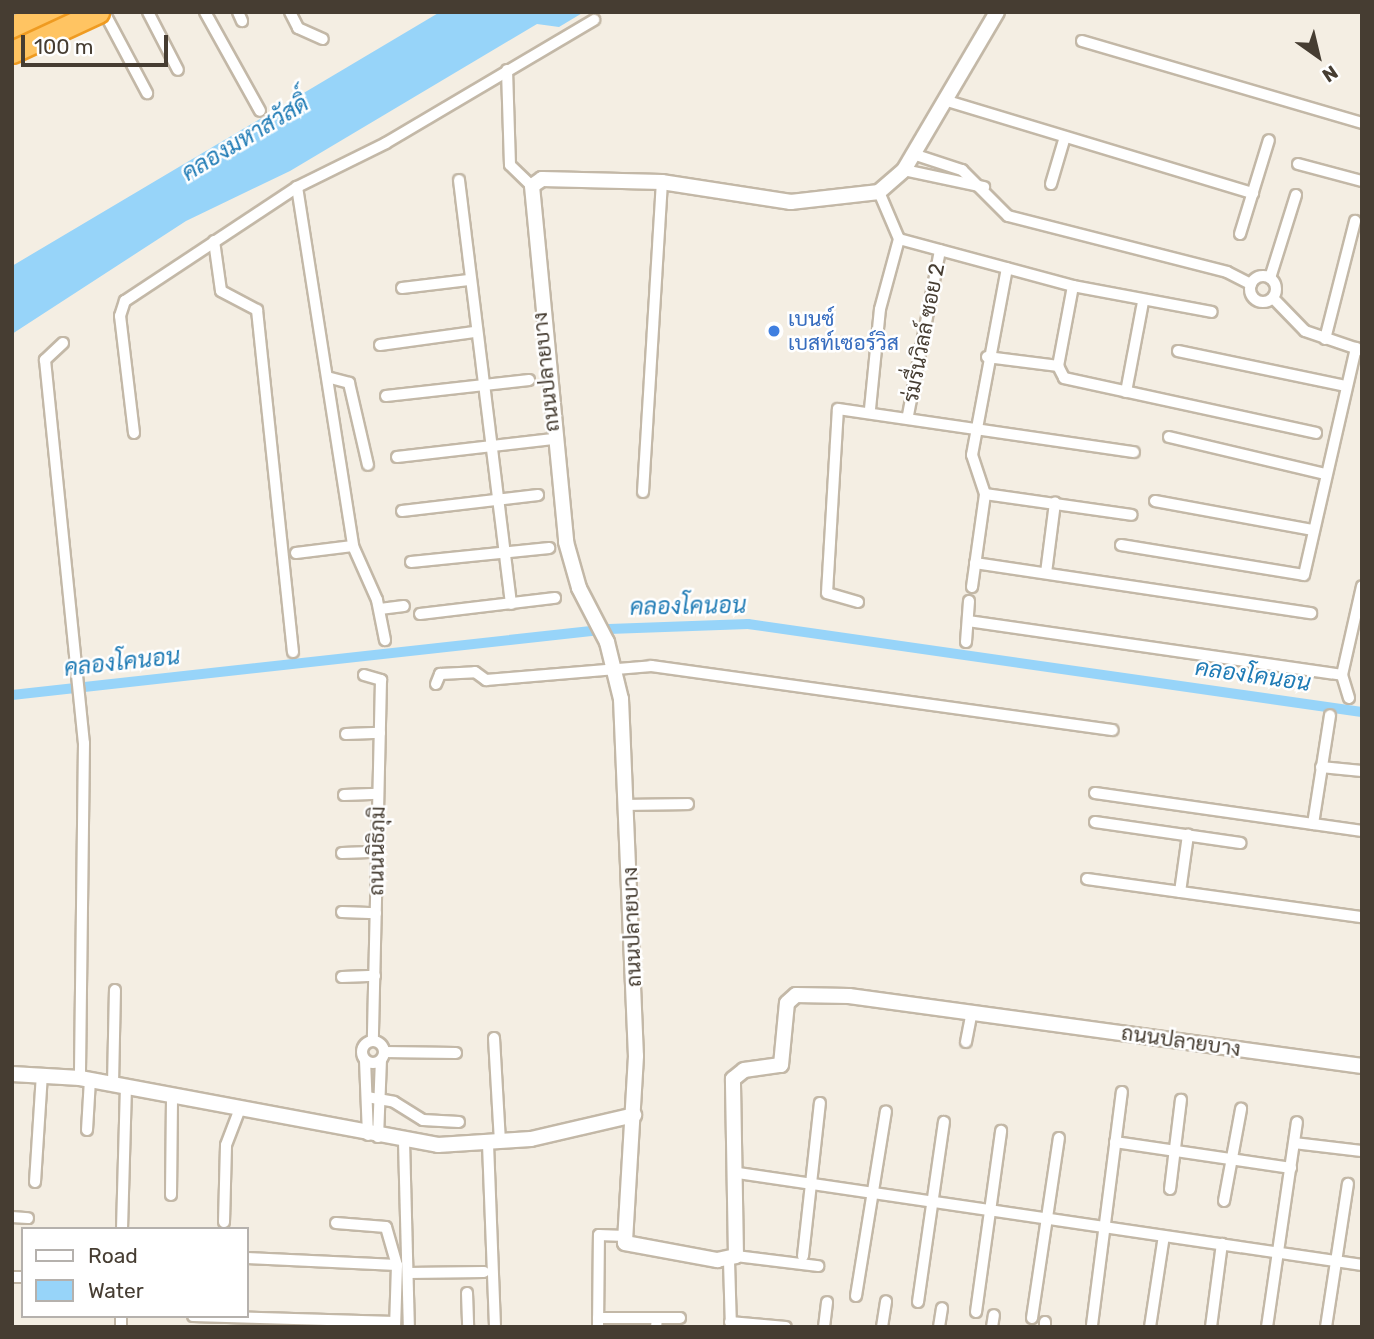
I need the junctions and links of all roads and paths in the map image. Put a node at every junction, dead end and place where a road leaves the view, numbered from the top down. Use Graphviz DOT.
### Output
graph roads {
  1 [pos="40,12"];
  2 [pos="70,12"];
  3 [pos="99,12"];
  4 [pos="104,12"];
  5 [pos="148,12"];
  6 [pos="205,12"];
  7 [pos="290,12"];
  8 [pos="997,12"];
  9 [pos="594,20"];
  10 [pos="12,28"];
  11 [pos="323,39"];
  12 [pos="1082,41"];
  13 [pos="12,46"];
  14 [pos="12,52"];
  15 [pos="178,69"];
  16 [pos="507,71"];
  17 [pos="147,93"];
  18 [pos="944,100"];
  19 [pos="260,111"];
  20 [pos="1362,123"];
  21 [pos="1269,140"];
  22 [pos="1064,141"];
  23 [pos="913,154"];
  24 [pos="1298,164"];
  25 [pos="904,170"];
  26 [pos="459,180"];
  27 [pos="662,181"];
  28 [pos="1362,181"];
  29 [pos="1051,184"];
  30 [pos="532,186"];
  31 [pos="297,187"];
  32 [pos="984,187"];
  33 [pos="879,192"];
  34 [pos="1253,193"];
  35 [pos="1296,195"];
  36 [pos="1355,221"];
  37 [pos="1240,234"];
  38 [pos="899,239"];
  39 [pos="214,241"];
  40 [pos="940,250"];
  41 [pos="1007,268"];
  42 [pos="1270,278"];
  43 [pos="469,280"];
  44 [pos="1251,284"];
  45 [pos="1073,286"];
  46 [pos="402,288"];
  47 [pos="1273,298"];
  48 [pos="1143,302"];
  49 [pos="1212,312"];
  50 [pos="474,332"];
  51 [pos="1325,339"];
  52 [pos="63,343"];
  53 [pos="380,345"];
  54 [pos="1359,349"];
  55 [pos="1178,351"];
  56 [pos="987,357"];
  57 [pos="1058,366"];
  58 [pos="327,377"];
  59 [pos="529,380"];
  60 [pos="482,386"];
  61 [pos="1346,386"];
  62 [pos="1126,392"];
  63 [pos="386,396"];
  64 [pos="870,410"];
  65 [pos="908,415"];
  66 [pos="976,426"];
  67 [pos="134,433"];
  68 [pos="1316,433"];
  69 [pos="1169,437"];
  70 [pos="553,439"];
  71 [pos="490,447"];
  72 [pos="1134,452"];
  73 [pos="397,457"];
  74 [pos="368,465"];
  75 [pos="1326,474"];
  76 [pos="643,492"];
  77 [pos="985,494"];
  78 [pos="538,495"];
  79 [pos="497,500"];
  80 [pos="1155,501"];
  81 [pos="1055,503"];
  82 [pos="402,511"];
  83 [pos="1132,514"];
  84 [pos="1313,530"];
  85 [pos="1121,545"];
  86 [pos="353,546"];
  87 [pos="549,548"];
  88 [pos="504,552"];
  89 [pos="296,553"];
  90 [pos="411,562"];
  91 [pos="975,563"];
  92 [pos="1046,573"];
  93 [pos="972,587"];
  94 [pos="1362,588"];
  95 [pos="555,598"];
  96 [pos="970,601"];
  97 [pos="858,602"];
  98 [pos="511,604"];
  99 [pos="404,606"];
  100 [pos="380,609"];
  101 [pos="1311,613"];
  102 [pos="420,614"];
  103 [pos="968,621"];
  104 [pos="385,640"];
  105 [pos="966,642"];
  106 [pos="293,652"];
  107 [pos="616,670"];
  108 [pos="364,675"];
  109 [pos="1342,675"];
  110 [pos="436,684"];
  111 [pos="1349,698"];
  112 [pos="1330,715"];
  113 [pos="1113,730"];
  114 [pos="380,733"];
  115 [pos="346,734"];
  116 [pos="1321,767"];
  117 [pos="1362,771"];
  118 [pos="1095,793"];
  119 [pos="344,794"];
  120 [pos="378,794"];
  121 [pos="688,804"];
  122 [pos="627,805"];
  123 [pos="1095,822"];
  124 [pos="1313,824"];
  125 [pos="1362,831"];
  126 [pos="1188,835"];
  127 [pos="1240,843"];
  128 [pos="377,852"];
  129 [pos="342,853"];
  130 [pos="1087,879"];
  131 [pos="1180,892"];
  132 [pos="342,912"];
  133 [pos="376,913"];
  134 [pos="1362,916"];
  135 [pos="375,976"];
  136 [pos="342,977"];
  137 [pos="114,990"];
  138 [pos="971,1012"];
  139 [pos="494,1038"];
  140 [pos="373,1041"];
  141 [pos="966,1042"];
  142 [pos="456,1054"];
  143 [pos="383,1056"];
  144 [pos="365,1060"];
  145 [pos="1362,1066"];
  146 [pos="12,1074"];
  147 [pos="42,1075"];
  148 [pos="85,1079"];
  149 [pos="119,1085"];
  150 [pos="1122,1092"];
  151 [pos="172,1096"];
  152 [pos="372,1097"];
  153 [pos="1181,1100"];
  154 [pos="820,1103"];
  155 [pos="1241,1108"];
  156 [pos="240,1109"];
  157 [pos="886,1111"];
  158 [pos="634,1115"];
  159 [pos="458,1122"];
  160 [pos="944,1122"];
  161 [pos="1297,1122"];
  162 [pos="87,1130"];
  163 [pos="1001,1131"];
  164 [pos="373,1136"];
  165 [pos="1059,1138"];
  166 [pos="404,1141"];
  167 [pos="1115,1142"];
  168 [pos="494,1143"];
  169 [pos="1294,1143"];
  170 [pos="1175,1150"];
  171 [pos="1362,1151"];
  172 [pos="1232,1159"];
  173 [pos="1291,1168"];
  174 [pos="738,1173"];
  175 [pos="35,1182"];
  176 [pos="814,1184"];
  177 [pos="1348,1184"];
  178 [pos="1170,1189"];
  179 [pos="873,1193"];
  180 [pos="171,1195"];
  181 [pos="1224,1201"];
  182 [pos="933,1202"];
  183 [pos="990,1210"];
  184 [pos="12,1217"];
  185 [pos="28,1218"];
  186 [pos="1048,1219"];
  187 [pos="225,1223"];
  188 [pos="336,1223"];
  189 [pos="122,1227"];
  190 [pos="1105,1227"];
  191 [pos="625,1236"];
  192 [pos="1164,1236"];
  193 [pos="1222,1244"];
  194 [pos="1279,1252"];
  195 [pos="803,1256"];
  196 [pos="248,1258"];
  197 [pos="733,1258"];
  198 [pos="1337,1261"];
  199 [pos="397,1265"];
  200 [pos="1362,1265"];
  201 [pos="818,1266"];
  202 [pos="484,1272"];
  203 [pos="408,1273"];
  204 [pos="467,1293"];
  205 [pos="856,1296"];
  206 [pos="886,1301"];
  207 [pos="827,1302"];
  208 [pos="918,1302"];
  209 [pos="942,1308"];
  210 [pos="976,1312"];
  211 [pos="244,1318"];
  212 [pos="680,1318"];
  213 [pos="1032,1318"];
  214 [pos="598,1322"];
  215 [pos="656,1323"];
  216 [pos="395,1324"];
  217 [pos="731,1325"];
  218 [pos="1092,1325"];
  219 [pos="409,1327"];
  220 [pos="468,1327"];
  221 [pos="495,1327"];
  222 [pos="786,1327"];
  223 [pos="824,1327"];
  224 [pos="882,1327"];
  225 [pos="939,1327"];
  226 [pos="1150,1327"];
  227 [pos="1212,1327"];
  228 [pos="1267,1327"];
  229 [pos="1326,1327"];
  1 -- 10 [label="highway"];
  2 -- 13 [label="highway"];
  3 -- 14 [label="highway, bridge"];
  4 -- 17 [label="street"];
  5 -- 15 [label="street"];
  6 -- 19 [label="street"];
  7 -- 11 [label="street"];
  8 -- 18 [label="street"];
  9 -- 16 [label="street"];
  12 -- 20 [label="street"];
  16 -- 30 [label="street"];
  16 -- 31 [label="street"];
  18 -- 22 [label="street"];
  18 -- 23 [label="street"];
  21 -- 34 [label="street"];
  22 -- 29 [label="street"];
  22 -- 34 [label="street"];
  23 -- 25 [label="street"];
  23 -- 32 [label="street"];
  24 -- 28 [label="street"];
  25 -- 32 [label="street"];
  25 -- 33 [label="street"];
  26 -- 43 [label="street"];
  27 -- 30 [label="street"];
  27 -- 33 [label="street"];
  27 -- 76 [label="street"];
  30 -- 70 [label="street, ถนนปลายบาง"];
  31 -- 39 [label="street"];
  31 -- 58 [label="street"];
  32 -- 44 [label="street"];
  33 -- 38 [label="street"];
  34 -- 37 [label="street"];
  35 -- 42 [label="street"];
  36 -- 51 [label="street"];
  38 -- 40 [label="street"];
  38 -- 64 [label="street"];
  39 -- 67 [label="street"];
  39 -- 106 [label="street"];
  40 -- 41 [label="street"];
  40 -- 65 [label="street, ร่มรื่นวิลล์ ซอย 2"];
  41 -- 45 [label="street"];
  41 -- 56 [label="street"];
  42 -- 44 [label="street"];
  42 -- 47 [label="street"];
  43 -- 46 [label="street"];
  43 -- 50 [label="street"];
  44 -- 47 [label="street"];
  45 -- 48 [label="street"];
  45 -- 57 [label="street"];
  47 -- 51 [label="street"];
  48 -- 49 [label="street"];
  48 -- 62 [label="street"];
  50 -- 53 [label="street"];
  50 -- 60 [label="street"];
  51 -- 54 [label="street"];
  52 -- 148 [label="street"];
  54 -- 61 [label="street"];
  55 -- 61 [label="street"];
  56 -- 57 [label="street"];
  56 -- 66 [label="street"];
  57 -- 62 [label="street"];
  58 -- 74 [label="street"];
  58 -- 86 [label="street"];
  59 -- 60 [label="street"];
  60 -- 63 [label="street"];
  60 -- 71 [label="street"];
  61 -- 75 [label="street"];
  62 -- 68 [label="street"];
  64 -- 65 [label="street"];
  64 -- 97 [label="street"];
  65 -- 66 [label="street"];
  66 -- 72 [label="street"];
  66 -- 77 [label="street"];
  69 -- 75 [label="street"];
  70 -- 71 [label="street"];
  70 -- 107 [label="street, ถนนปลายบาง"];
  71 -- 73 [label="street"];
  71 -- 79 [label="street"];
  75 -- 84 [label="street"];
  77 -- 81 [label="street"];
  77 -- 91 [label="street"];
  78 -- 79 [label="street"];
  79 -- 82 [label="street"];
  79 -- 88 [label="street"];
  80 -- 84 [label="street"];
  81 -- 83 [label="street"];
  81 -- 92 [label="street"];
  84 -- 85 [label="street"];
  86 -- 89 [label="street"];
  86 -- 100 [label="street"];
  87 -- 88 [label="street"];
  88 -- 90 [label="street"];
  88 -- 98 [label="street"];
  91 -- 92 [label="street"];
  91 -- 93 [label="street"];
  92 -- 101 [label="street"];
  94 -- 109 [label="street"];
  95 -- 98 [label="street"];
  96 -- 103 [label="street"];
  98 -- 102 [label="street"];
  99 -- 100 [label="street"];
  100 -- 104 [label="street"];
  103 -- 105 [label="street"];
  103 -- 109 [label="street"];
  107 -- 110 [label="street"];
  107 -- 113 [label="street"];
  107 -- 122 [label="street, ถนนปลายบาง"];
  108 -- 114 [label="street, ถนนนิธิภุมิ"];
  109 -- 111 [label="street"];
  112 -- 116 [label="street"];
  114 -- 115 [label="street"];
  114 -- 120 [label="street, ถนนนิธิภุมิ"];
  116 -- 117 [label="street"];
  116 -- 124 [label="street"];
  118 -- 124 [label="street"];
  119 -- 120 [label="street"];
  120 -- 128 [label="street, ถนนนิธิภุมิ"];
  121 -- 122 [label="street"];
  122 -- 158 [label="street, ถนนปลายบาง"];
  123 -- 126 [label="street"];
  124 -- 125 [label="street"];
  126 -- 127 [label="street"];
  126 -- 131 [label="street"];
  128 -- 129 [label="street"];
  128 -- 133 [label="street, ถนนนิธิภุมิ"];
  130 -- 131 [label="street"];
  131 -- 134 [label="street"];
  132 -- 133 [label="street"];
  133 -- 135 [label="street, ถนนนิธิภุมิ"];
  135 -- 136 [label="street"];
  135 -- 140 [label="street, ถนนนิธิภุมิ"];
  137 -- 149 [label="street"];
  138 -- 141 [label="street"];
  138 -- 145 [label="street, ถนนปลายบาง"];
  138 -- 174 [label="street, ถนนปลายบาง"];
  139 -- 168 [label="street"];
  140 -- 143 [label="street"];
  140 -- 144 [label="street"];
  142 -- 143 [label="street"];
  143 -- 144 [label="street"];
  143 -- 152 [label="street"];
  144 -- 152 [label="street"];
  146 -- 147 [label="street"];
  147 -- 148 [label="street"];
  147 -- 175 [label="street"];
  148 -- 149 [label="street"];
  148 -- 162 [label="street"];
  149 -- 151 [label="street"];
  149 -- 189 [label="street"];
  150 -- 167 [label="street"];
  151 -- 156 [label="street"];
  151 -- 180 [label="street"];
  152 -- 159 [label="street"];
  152 -- 164 [label="street"];
  153 -- 170 [label="street"];
  154 -- 176 [label="street"];
  155 -- 172 [label="street"];
  156 -- 164 [label="street"];
  156 -- 187 [label="street"];
  157 -- 179 [label="street"];
  158 -- 168 [label="street"];
  158 -- 191 [label="street, ถนนปลายบาง"];
  160 -- 182 [label="street"];
  161 -- 169 [label="street"];
  163 -- 183 [label="street"];
  164 -- 166 [label="street"];
  165 -- 186 [label="street"];
  166 -- 168 [label="street"];
  166 -- 203 [label="street"];
  167 -- 170 [label="street"];
  167 -- 190 [label="street"];
  168 -- 221 [label="street"];
  169 -- 171 [label="street"];
  169 -- 173 [label="street"];
  170 -- 172 [label="street"];
  170 -- 178 [label="street"];
  172 -- 173 [label="street"];
  172 -- 181 [label="street"];
  173 -- 194 [label="street"];
  174 -- 176 [label="street"];
  174 -- 197 [label="street, ถนนปลายบาง"];
  176 -- 179 [label="street"];
  176 -- 195 [label="street"];
  177 -- 198 [label="street"];
  179 -- 182 [label="street"];
  179 -- 205 [label="street"];
  182 -- 183 [label="street"];
  182 -- 208 [label="street"];
  183 -- 186 [label="street"];
  183 -- 210 [label="street"];
  184 -- 185 [label="street"];
  186 -- 190 [label="street"];
  186 -- 213 [label="street"];
  188 -- 199 [label="street"];
  190 -- 192 [label="street"];
  190 -- 218 [label="street"];
  191 -- 197 [label="street"];
  191 -- 214 [label="street"];
  192 -- 193 [label="street"];
  192 -- 226 [label="street"];
  193 -- 194 [label="street"];
  193 -- 227 [label="street"];
  194 -- 198 [label="street"];
  194 -- 228 [label="street"];
  196 -- 199 [label="street"];
  197 -- 201 [label="street"];
  197 -- 217 [label="street"];
  198 -- 200 [label="street"];
  198 -- 229 [label="street"];
  199 -- 216 [label="street"];
  202 -- 203 [label="street"];
  203 -- 219 [label="street"];
  204 -- 220 [label="street"];
  206 -- 224 [label="street"];
  207 -- 223 [label="street"];
  209 -- 225 [label="street"];
  211 -- 216 [label="street"];
  212 -- 215 [label="street"];
  214 -- 215 [label="street"];
  217 -- 222 [label="street"];
}
